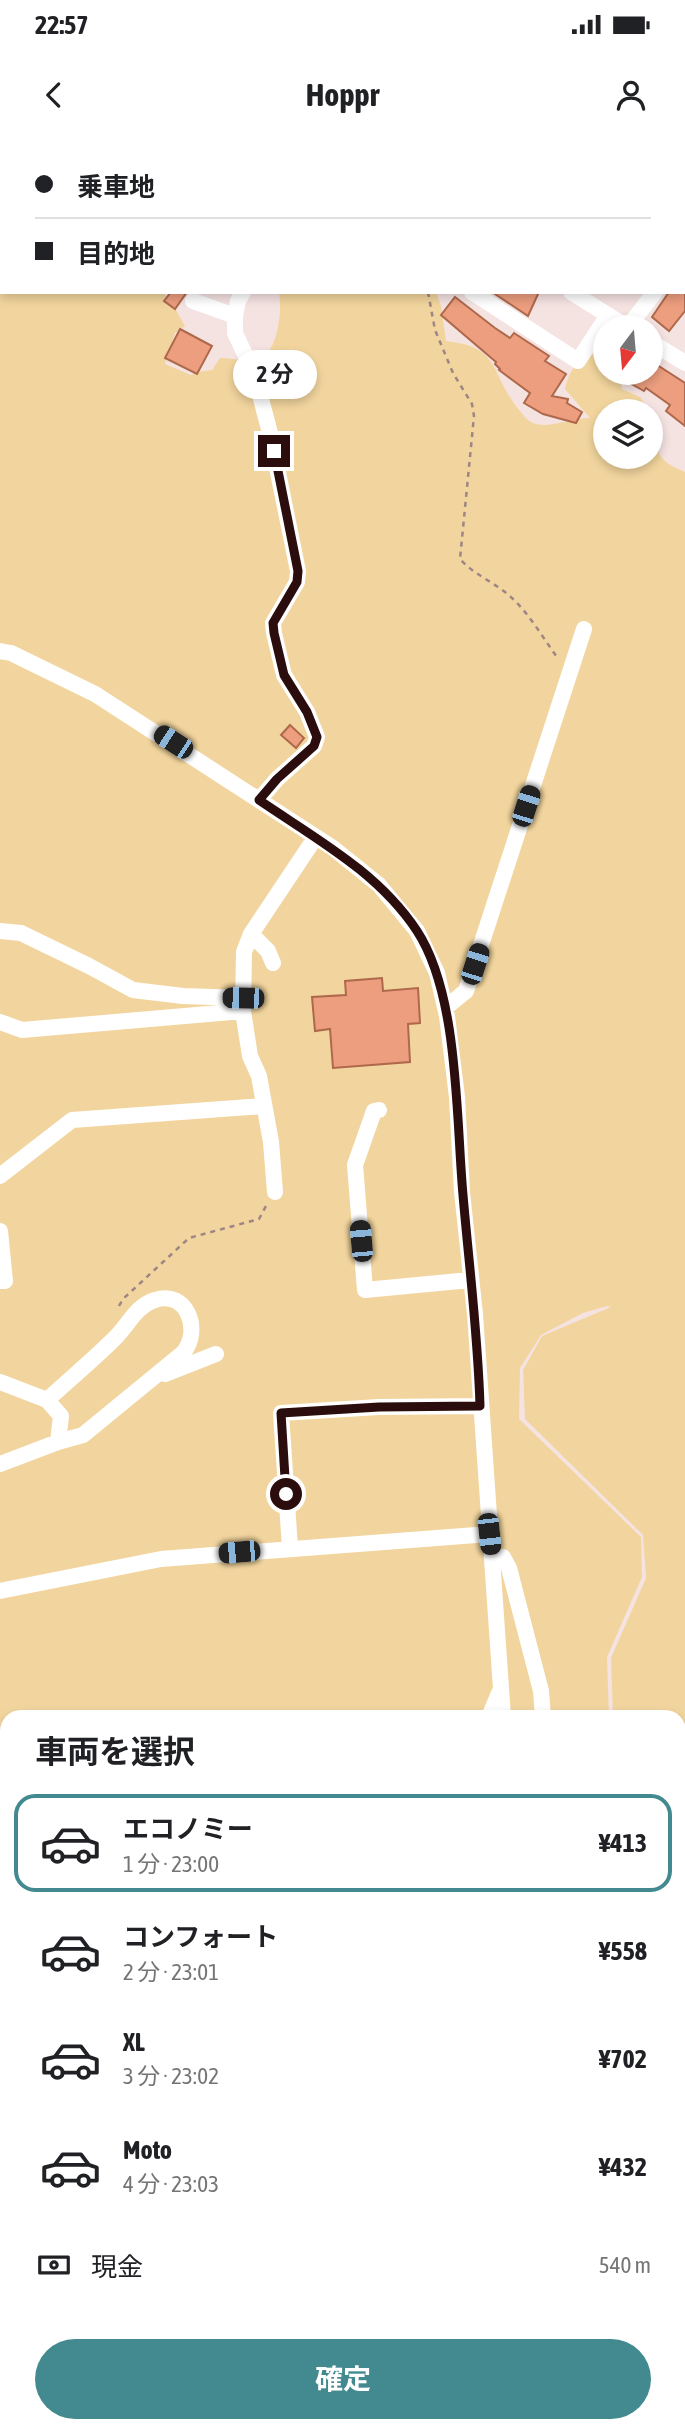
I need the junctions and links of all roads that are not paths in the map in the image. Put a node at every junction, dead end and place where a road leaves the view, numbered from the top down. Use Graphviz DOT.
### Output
graph roads {
  1 [pos="242,294"];
  2 [pos="475,294"];
  3 [pos="574,294"];
  4 [pos="653,294"];
  5 [pos="193,301"];
  6 [pos="606,315"];
  7 [pos="637,315"];
  8 [pos="235,316"];
  9 [pos="593,338"];
  10 [pos="663,349"];
  11 [pos="685,363"];
  12 [pos="584,629"];
  13 [pos="0,651"];
  14 [pos="259,800"];
  15 [pos="315,838"];
  16 [pos="0,932"];
  17 [pos="251,934"];
  18 [pos="273,963"];
  19 [pos="243,1004"];
  20 [pos="445,1008"];
  21 [pos="0,1022"];
  22 [pos="264,1106"];
  23 [pos="379,1110"];
  24 [pos="0,1177"];
  25 [pos="275,1192"];
  26 [pos="0,1231"];
  27 [pos="470,1280"];
  28 [pos="0,1281"];
  29 [pos="216,1354"];
  30 [pos="150,1380"];
  31 [pos="0,1382"];
  32 [pos="47,1399"];
  33 [pos="480,1406"];
  34 [pos="61,1416"];
  35 [pos="83,1435"];
  36 [pos="58,1442"];
  37 [pos="0,1464"];
  38 [pos="489,1534"];
  39 [pos="290,1548"];
  40 [pos="492,1555"];
  41 [pos="0,1591"];
  42 [pos="500,1690"];
  43 [pos="492,1710"];
  44 [pos="502,1710"];
  45 [pos="542,1710"];
  1 -- 8 [label="street"];
  2 -- 9 [label="street"];
  3 -- 6 [label="street"];
  4 -- 7 [label="street"];
  5 -- 8 [label="street"];
  8 -- 14 [label="street"];
  10 -- 11 [label="street"];
  12 -- 20 [label="street"];
  13 -- 14 [label="street"];
  14 -- 15 [label="street"];
  15 -- 17 [label="street"];
  15 -- 20 [label="street"];
  16 -- 19 [label="street"];
  17 -- 18 [label="street"];
  17 -- 19 [label="street"];
  19 -- 21 [label="street"];
  19 -- 22 [label="street"];
  20 -- 27 [label="street"];
  22 -- 24 [label="street"];
  22 -- 25 [label="street"];
  23 -- 27 [label="street"];
  26 -- 28 [label="street"];
  27 -- 33 [label="street"];
  29 -- 30 [label="street"];
  30 -- 32 [label="street"];
  30 -- 35 [label="street"];
  31 -- 32 [label="street"];
  32 -- 34 [label="street"];
  33 -- 38 [label="street"];
  33 -- 39 [label="street"];
  34 -- 35 [label="street"];
  34 -- 36 [label="street"];
  35 -- 36 [label="street"];
  36 -- 37 [label="street"];
  38 -- 39 [label="street"];
  38 -- 40 [label="street"];
  39 -- 41 [label="street"];
  40 -- 42 [label="street"];
  40 -- 45 [label="street"];
  42 -- 43 [label="street"];
  42 -- 44 [label="street"];
}
